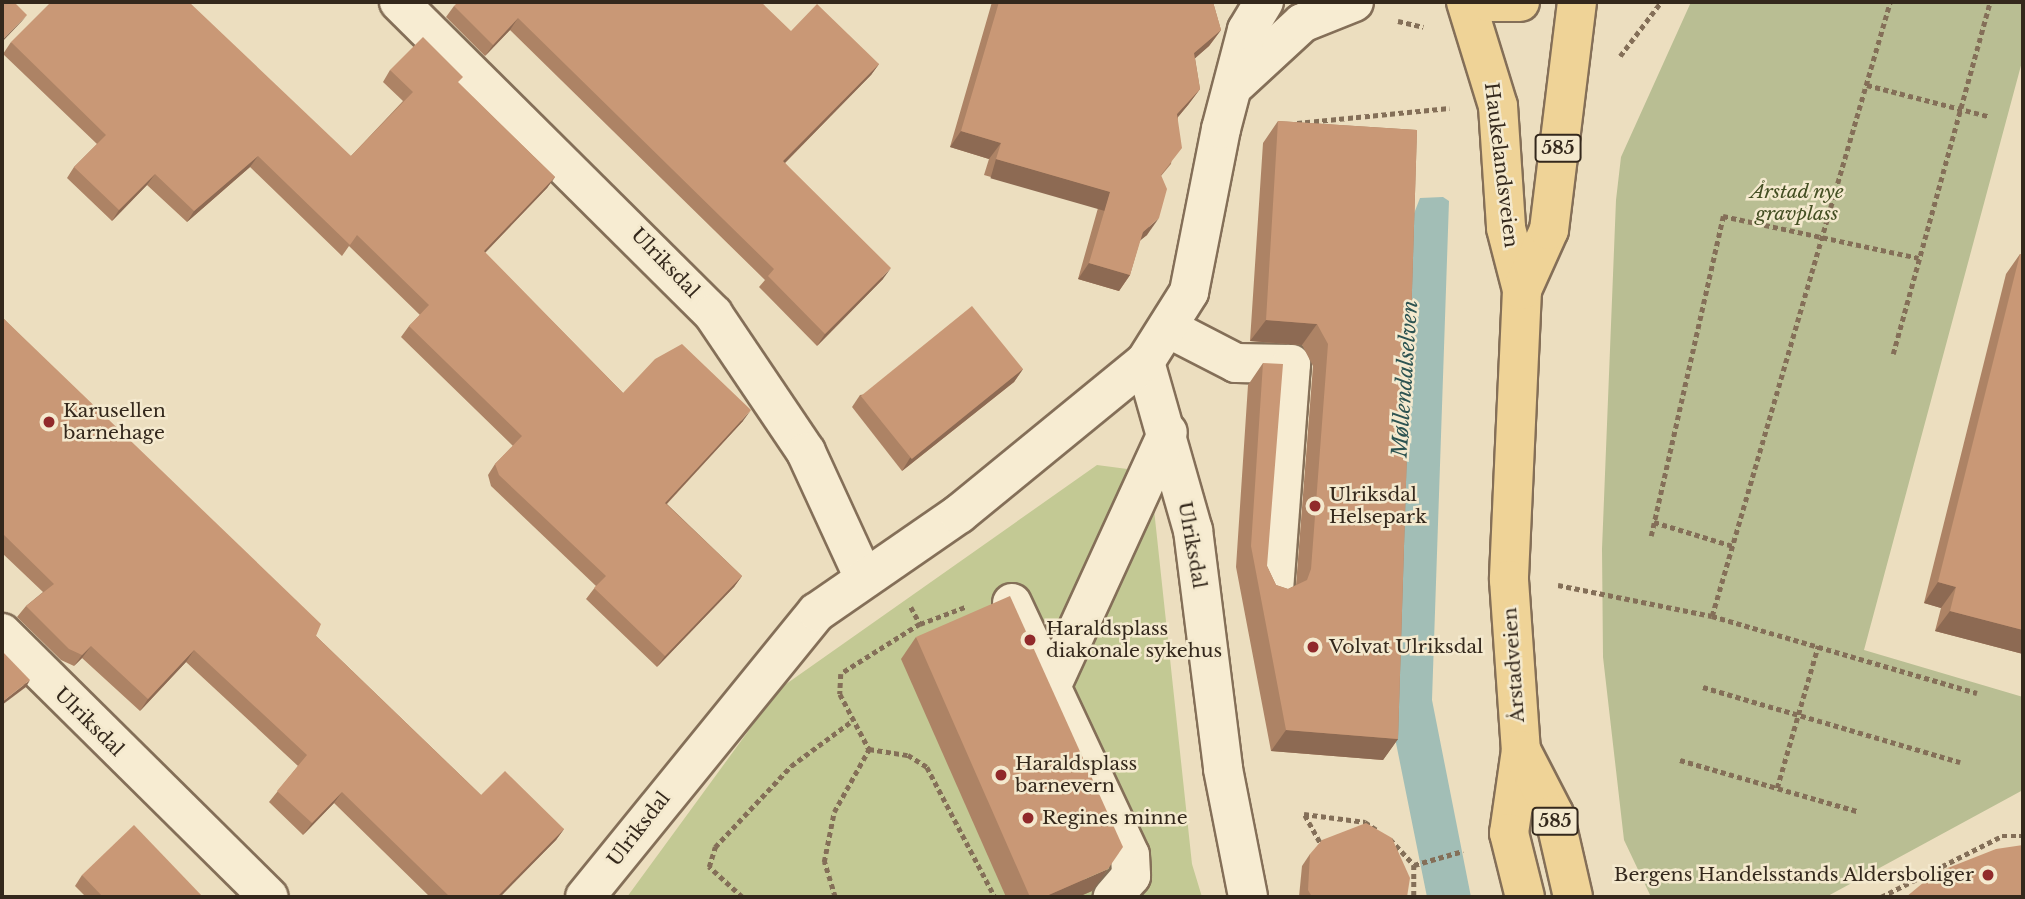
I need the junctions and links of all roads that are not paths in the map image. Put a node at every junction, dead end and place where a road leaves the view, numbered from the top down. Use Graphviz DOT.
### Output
graph roads {
  1 [pos="399,2"];
  2 [pos="1264,2"];
  3 [pos="1354,2"];
  4 [pos="1466,2"];
  5 [pos="1488,2"];
  6 [pos="1520,2"];
  7 [pos="1577,2"];
  8 [pos="1236,84"];
  9 [pos="1522,290"];
  10 [pos="1170,329"];
  11 [pos="1144,362"];
  12 [pos="1168,432"];
  13 [pos="875,568"];
  14 [pos="1509,580"];
  15 [pos="1273,589"];
  16 [pos="1012,603"];
  17 [pos="2,634"];
  18 [pos="1052,685"];
  19 [pos="1521,750"];
  20 [pos="269,897"];
  21 [pos="585,897"];
  22 [pos="1113,897"];
  23 [pos="1248,897"];
  24 [pos="1525,897"];
  25 [pos="1573,897"];
  1 -- 13 [label="street, Ulriksdal"];
  2 -- 8 [label="street, Ulriksdal"];
  3 -- 8 [label="street, Ulriksdal"];
  4 -- 9 [label="main road, Haukelandsveien / 585"];
  5 -- 6 [label="main road"];
  7 -- 9 [label="main road, Haukelandsveien / 585"];
  8 -- 10 [label="street, Ulriksdal"];
  9 -- 14 [label="main road, Haukelandsveien / 585"];
  10 -- 11 [label="street, Ulriksdal"];
  10 -- 15 [label="street"];
  11 -- 12 [label="street, Ulriksdal"];
  11 -- 13 [label="street, Ulriksdal"];
  12 -- 18 [label="street"];
  12 -- 23 [label="street, Ulriksdal"];
  13 -- 21 [label="street, Ulriksdal"];
  14 -- 19 [label="main road, Årstadveien / 585"];
  16 -- 18 [label="street"];
  17 -- 20 [label="street, Ulriksdal"];
  18 -- 22 [label="street"];
  19 -- 24 [label="main road, Årstadveien / 585"];
  19 -- 25 [label="main road, Årstadveien / 585"];
}
